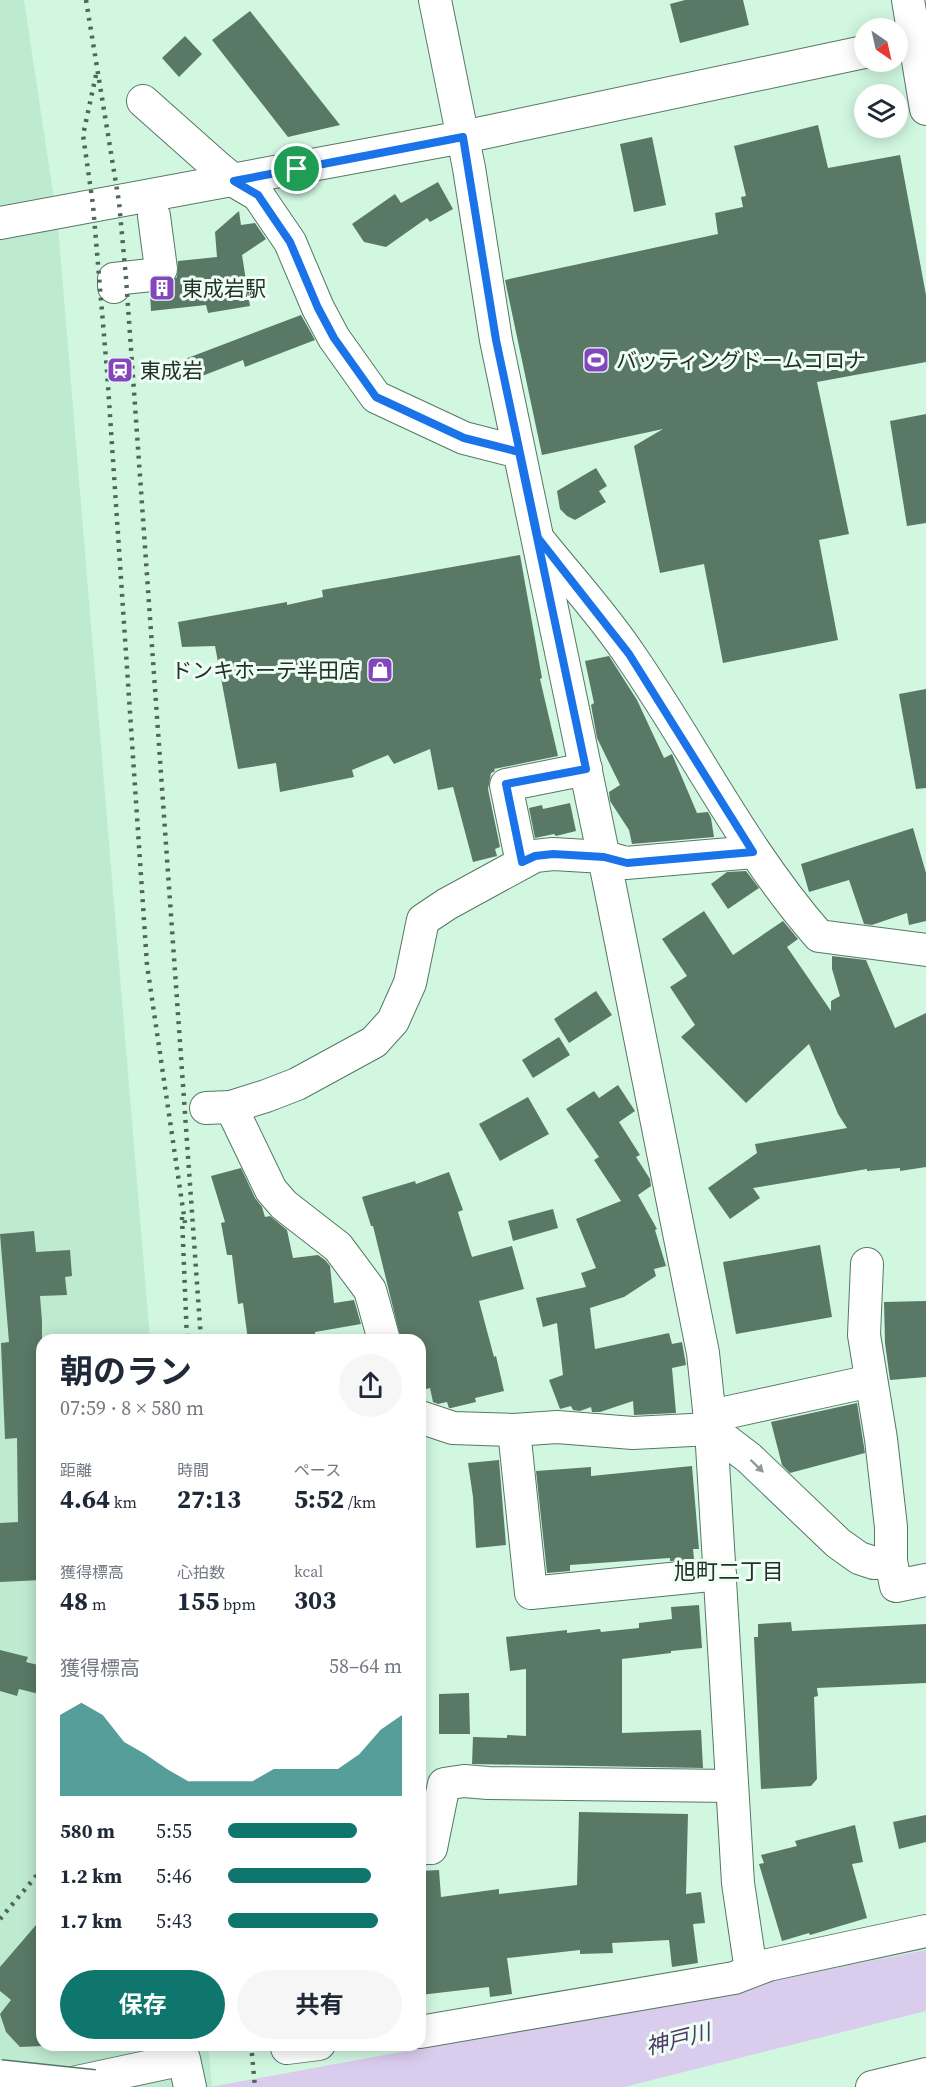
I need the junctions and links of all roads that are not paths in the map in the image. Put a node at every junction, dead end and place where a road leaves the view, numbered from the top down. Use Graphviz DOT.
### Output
graph roads {
  1 [pos="435,0"];
  2 [pos="908,0"];
  3 [pos="912,42"];
  4 [pos="854,54"];
  5 [pos="143,101"];
  6 [pos="926,109"];
  7 [pos="463,137"];
  8 [pos="234,181"];
  9 [pos="154,216"];
  10 [pos="0,223"];
  11 [pos="114,287"];
  12 [pos="519,452"];
  13 [pos="538,538"];
  14 [pos="586,769"];
  15 [pos="753,852"];
  16 [pos="604,857"];
  17 [pos="522,862"];
  18 [pos="926,950"];
  19 [pos="867,1264"];
  20 [pos="382,1334"];
  21 [pos="871,1381"];
  22 [pos="426,1419"];
  23 [pos="711,1423"];
  24 [pos="514,1430"];
  25 [pos="891,1561"];
  26 [pos="720,1574"];
  27 [pos="926,1580"];
  28 [pos="732,1786"];
  29 [pos="426,1848"];
  30 [pos="926,1931"];
  31 [pos="751,1971"];
  32 [pos="426,2031"];
  33 [pos="926,2074"];
  34 [pos="0,2077"];
  35 [pos="190,2085"];
  36 [pos="53,2087"];
  37 [pos="94,2087"];
  38 [pos="872,2087"];
  1 -- 7 [label="street"];
  2 -- 3 [label="street"];
  3 -- 6 [label="street"];
  4 -- 7 [label="street"];
  5 -- 8 [label="street"];
  7 -- 8 [label="street"];
  7 -- 12 [label="street"];
  8 -- 10 [label="street"];
  8 -- 12 [label="street"];
  9 -- 11 [label="street"];
  12 -- 13 [label="street"];
  13 -- 14 [label="street"];
  13 -- 15 [label="street"];
  14 -- 16 [label="street"];
  14 -- 17 [label="street"];
  15 -- 16 [label="street"];
  15 -- 18 [label="street"];
  16 -- 17 [label="street"];
  16 -- 23 [label="street"];
  17 -- 20 [label="street"];
  19 -- 21 [label="street"];
  21 -- 23 [label="street"];
  21 -- 25 [label="street"];
  22 -- 24 [label="street"];
  23 -- 24 [label="street"];
  23 -- 25 [label="street, one-way"];
  23 -- 26 [label="street"];
  24 -- 26 [label="street"];
  25 -- 27 [label="street"];
  26 -- 28 [label="street"];
  28 -- 29 [label="street"];
  28 -- 31 [label="street"];
  30 -- 31 [label="street"];
  31 -- 32 [label="street"];
  33 -- 38 [label="street"];
  34 -- 37 [label="main road, bridge"];
  35 -- 36 [label="street"];
}
